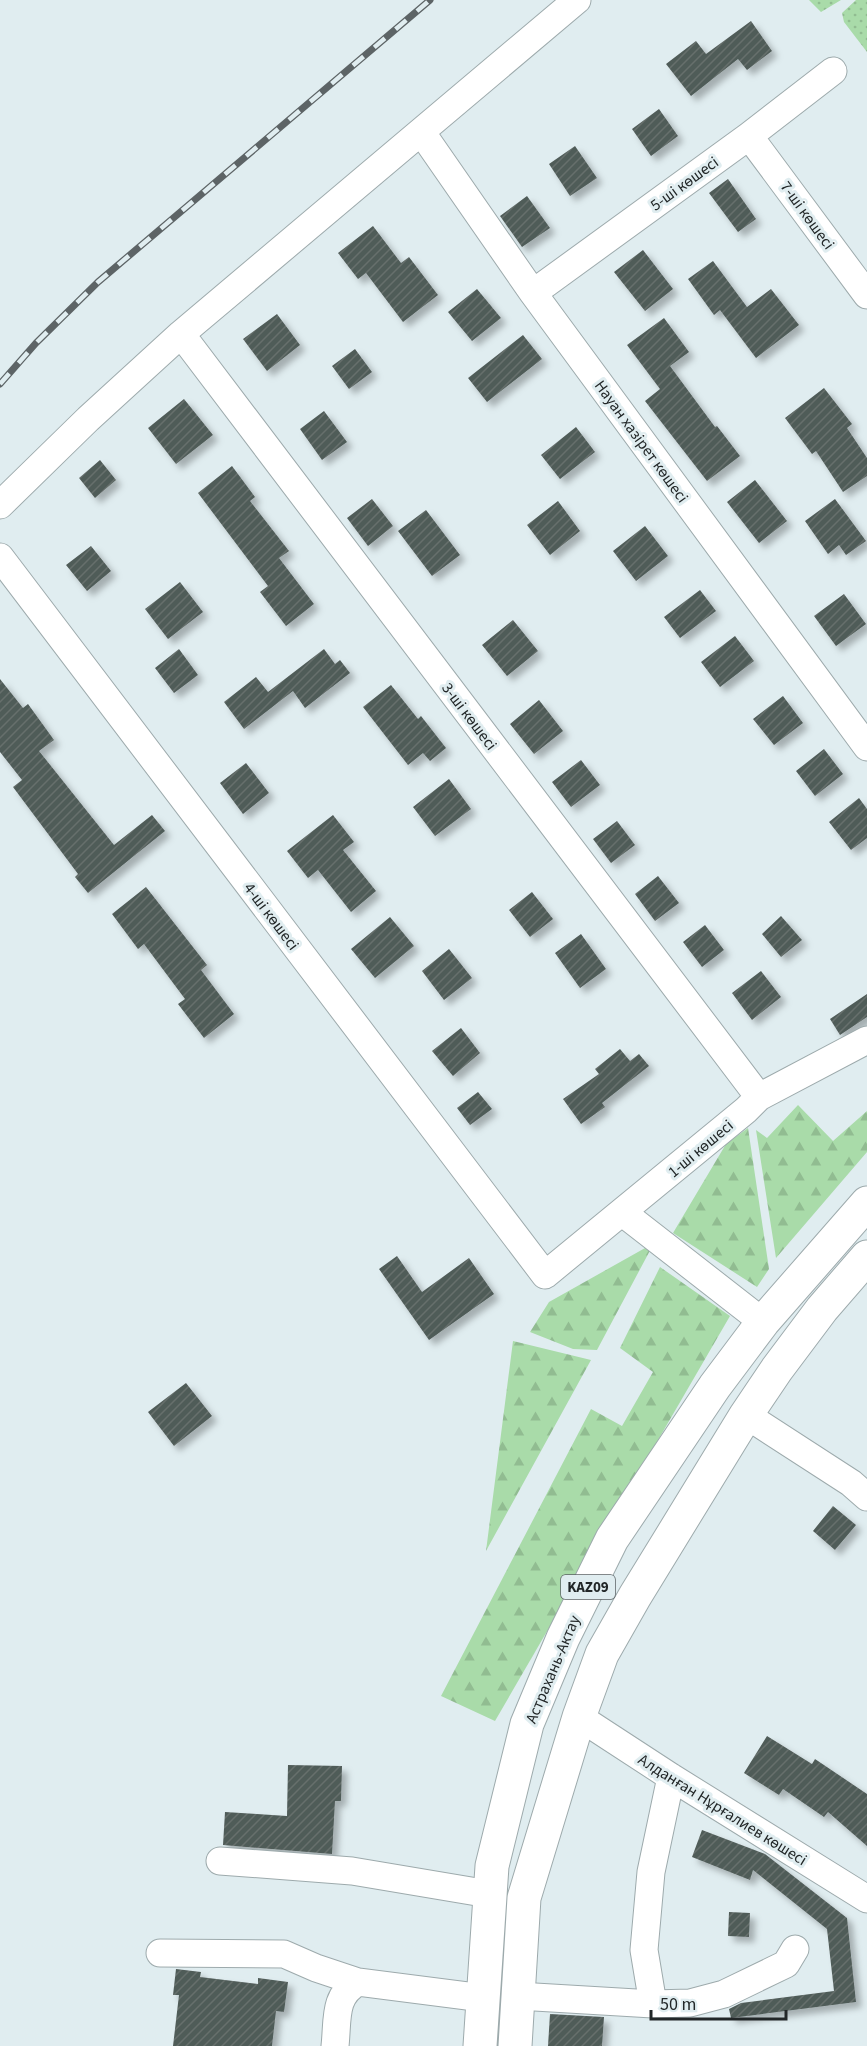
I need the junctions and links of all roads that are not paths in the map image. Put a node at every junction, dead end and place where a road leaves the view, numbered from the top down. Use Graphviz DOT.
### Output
graph roads {
  1 [pos="577,0"];
  2 [pos="833,71"];
  3 [pos="422,132"];
  4 [pos="749,136"];
  5 [pos="533,293"];
  6 [pos="867,295"];
  7 [pos="181,334"];
  8 [pos="0,505"];
  9 [pos="0,557"];
  10 [pos="867,747"];
  11 [pos="867,1040"];
  12 [pos="759,1097"];
  13 [pos="867,1203"];
  14 [pos="623,1213"];
  15 [pos="867,1257"];
  16 [pos="545,1275"];
  17 [pos="763,1322"];
  18 [pos="746,1415"];
  19 [pos="867,1497"];
  20 [pos="563,1638"];
  21 [pos="602,1654"];
  22 [pos="579,1717"];
  23 [pos="671,1778"];
  24 [pos="220,1861"];
  25 [pos="489,1894"];
  26 [pos="867,1899"];
  27 [pos="795,1949"];
  28 [pos="160,1953"];
  29 [pos="358,1982"];
  30 [pos="518,1996"];
  31 [pos="483,1998"];
  32 [pos="653,2004"];
  33 [pos="335,2046"];
  34 [pos="480,2046"];
  35 [pos="515,2046"];
  1 -- 3 [label="street"];
  2 -- 4 [label="street, 5-шi көшесі"];
  3 -- 5 [label="street, Науан хазірет көшесі"];
  3 -- 7 [label="street"];
  4 -- 5 [label="street, 5-шi көшесі"];
  4 -- 6 [label="street, 7-шi көшесі"];
  5 -- 10 [label="street, Науан хазірет көшесі"];
  7 -- 8 [label="street"];
  7 -- 12 [label="street, 3-шi көшесі"];
  9 -- 16 [label="street, 4-шi көшесі"];
  11 -- 12 [label="street, 1-шi көшесі"];
  12 -- 14 [label="street, 1-шi көшесі"];
  13 -- 17 [label="highway, Астрахань-Актау / KAZ09"];
  14 -- 16 [label="street, 1-шi көшесі"];
  14 -- 17 [label="street"];
  15 -- 18 [label="highway, KAZ09"];
  17 -- 20 [label="highway, Астрахань-Актау / KAZ09"];
  18 -- 19 [label="street"];
  18 -- 21 [label="highway, KAZ09"];
  20 -- 21 [label="highway"];
  20 -- 25 [label="highway, Астрахань-Актау / KAZ09"];
  21 -- 22 [label="highway, KAZ09"];
  22 -- 23 [label="street, Алданған Нұрғалиев көшесі"];
  22 -- 30 [label="highway, KAZ09"];
  23 -- 26 [label="street, Алданған Нұрғалиев көшесі"];
  23 -- 32 [label="street"];
  24 -- 25 [label="street"];
  25 -- 31 [label="highway, Астрахань-Актау / KAZ09"];
  27 -- 32 [label="street"];
  28 -- 29 [label="street"];
  29 -- 31 [label="street"];
  29 -- 33 [label="street"];
  30 -- 32 [label="street"];
  30 -- 35 [label="highway, KAZ09"];
  31 -- 34 [label="highway, Астрахань-Актау / KAZ09"];
}
